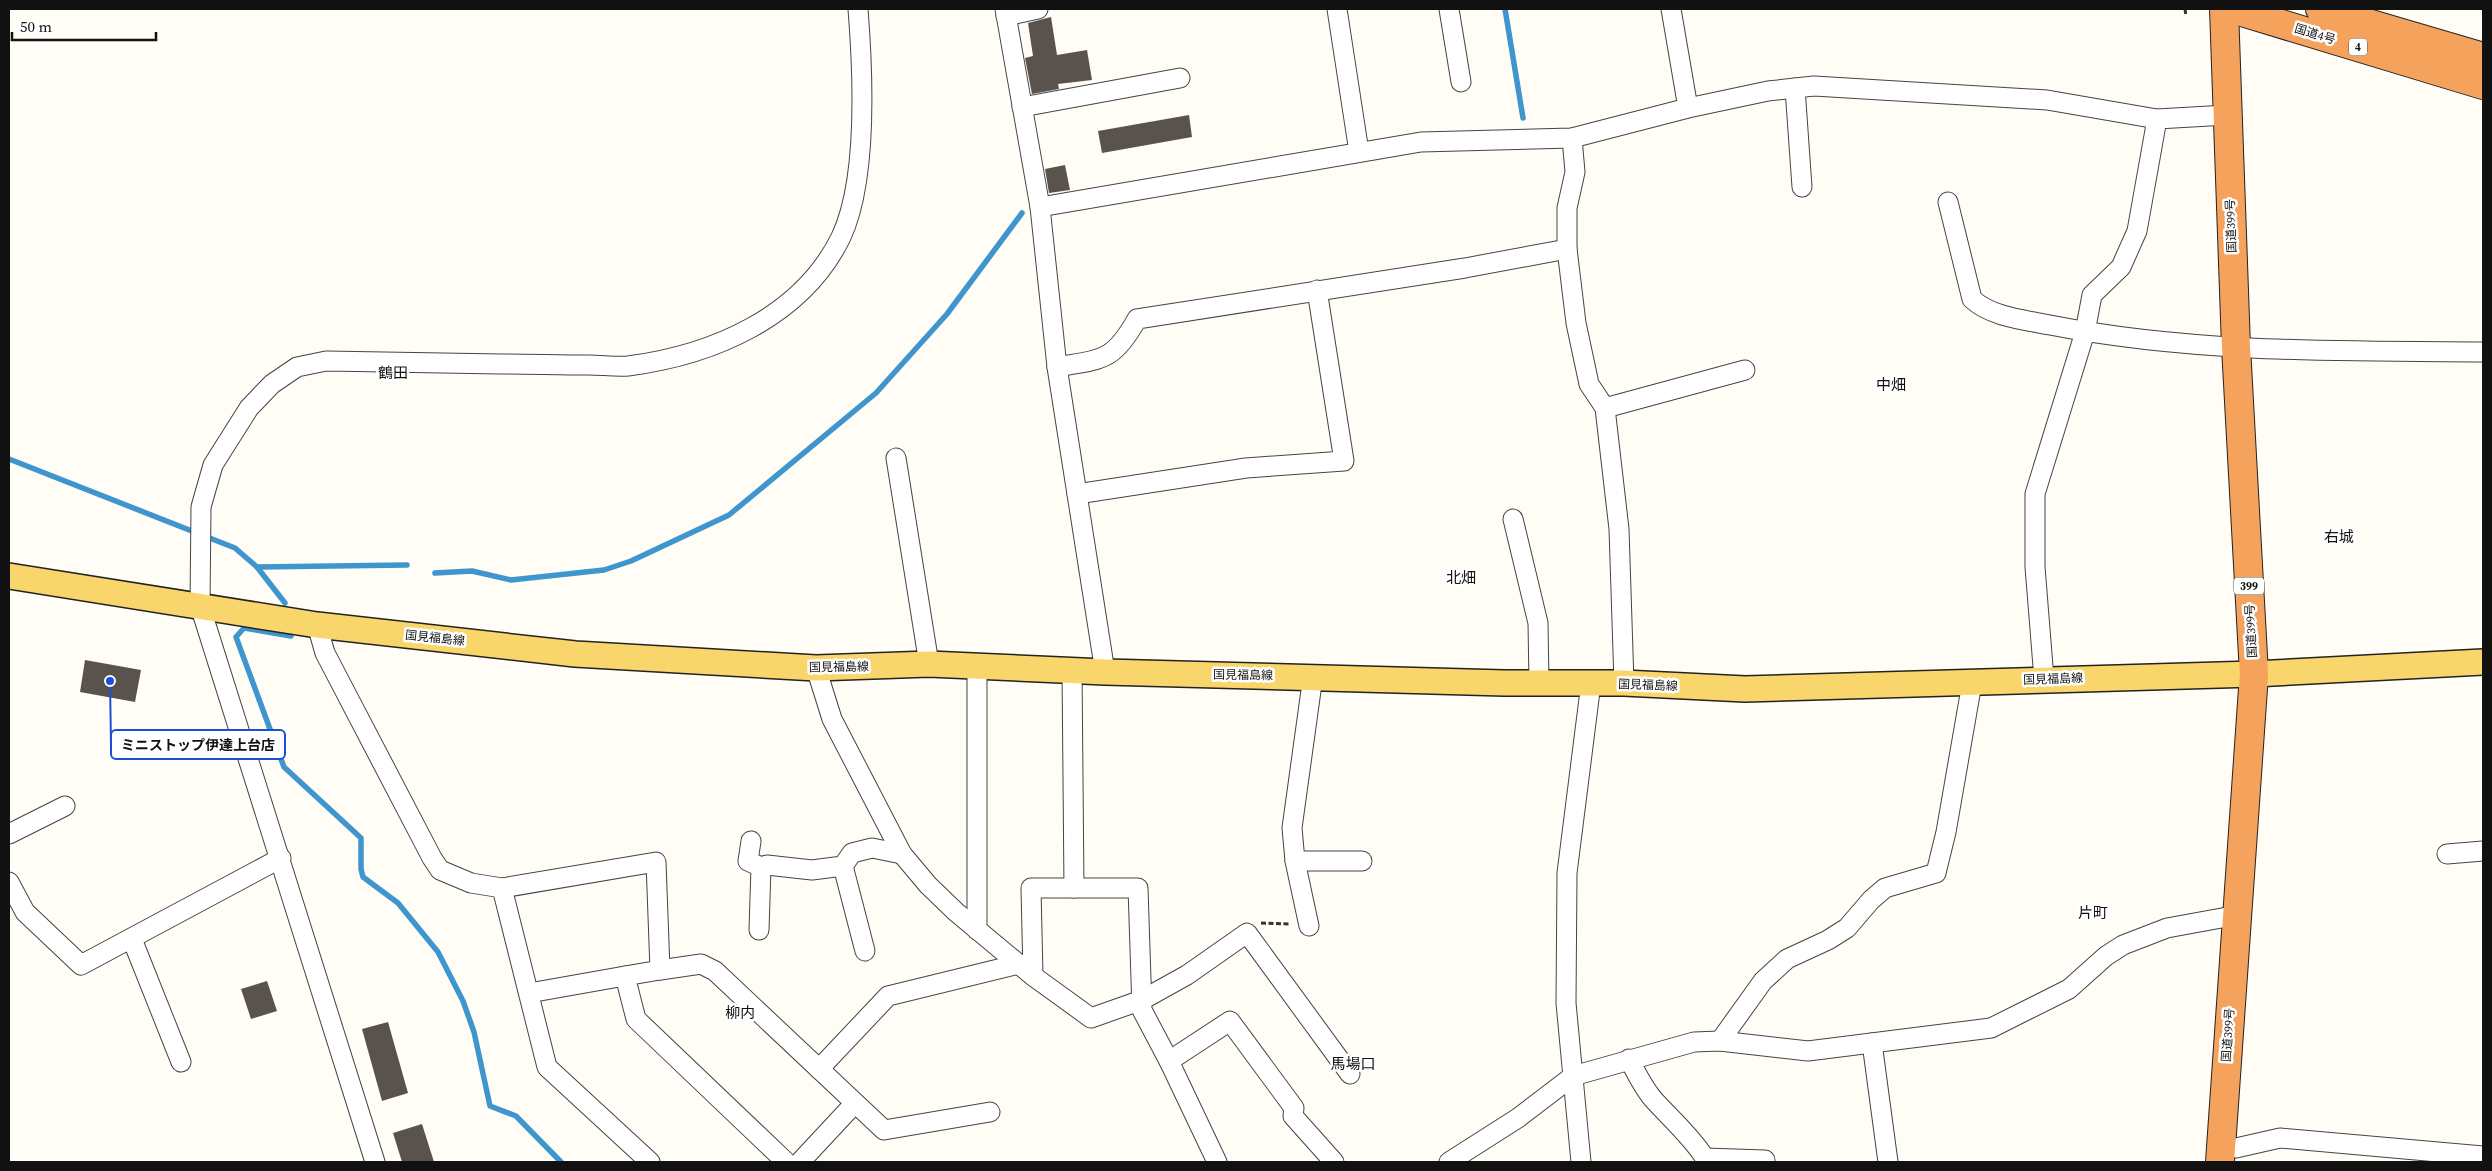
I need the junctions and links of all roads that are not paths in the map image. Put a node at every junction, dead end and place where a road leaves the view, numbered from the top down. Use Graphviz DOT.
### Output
graph roads {
  1 [pos="858,9"];
  2 [pos="1038,9"];
  3 [pos="1337,9"];
  4 [pos="1449,9"];
  5 [pos="1671,9"];
  6 [pos="2224,9"];
  7 [pos="2232,9"];
  8 [pos="2320,9"];
  9 [pos="1005,12"];
  10 [pos="2483,57"];
  11 [pos="1180,78"];
  12 [pos="1461,82"];
  13 [pos="2483,85"];
  14 [pos="1796,88"];
  15 [pos="1022,107"];
  16 [pos="1688,108"];
  17 [pos="2227,115"];
  18 [pos="2157,119"];
  19 [pos="1572,138"];
  20 [pos="1359,152"];
  21 [pos="1802,187"];
  22 [pos="1948,202"];
  23 [pos="1040,207"];
  24 [pos="1567,249"];
  25 [pos="1317,290"];
  26 [pos="2085,332"];
  27 [pos="2236,347"];
  28 [pos="2483,352"];
  29 [pos="1057,367"];
  30 [pos="1746,370"];
  31 [pos="1605,408"];
  32 [pos="896,458"];
  33 [pos="1077,494"];
  34 [pos="1513,518"];
  35 [pos="9,576"];
  36 [pos="200,606"];
  37 [pos="317,625"];
  38 [pos="2483,662"];
  39 [pos="930,664"];
  40 [pos="976,667"];
  41 [pos="816,668"];
  42 [pos="1072,669"];
  43 [pos="1105,672"];
  44 [pos="2254,674"];
  45 [pos="1313,676"];
  46 [pos="2044,679"];
  47 [pos="1539,683"];
  48 [pos="1591,683"];
  49 [pos="1624,683"];
  50 [pos="1972,683"];
  51 [pos="65,806"];
  52 [pos="9,834"];
  53 [pos="750,841"];
  54 [pos="2483,851"];
  55 [pos="902,854"];
  56 [pos="2447,854"];
  57 [pos="280,858"];
  58 [pos="1295,861"];
  59 [pos="1362,861"];
  60 [pos="843,866"];
  61 [pos="761,867"];
  62 [pos="9,882"];
  63 [pos="502,888"];
  64 [pos="1074,888"];
  65 [pos="2238,915"];
  66 [pos="1309,926"];
  67 [pos="759,930"];
  68 [pos="977,930"];
  69 [pos="132,939"];
  70 [pos="865,951"];
  71 [pos="660,970"];
  72 [pos="1026,970"];
  73 [pos="625,976"];
  74 [pos="529,993"];
  75 [pos="1142,1000"];
  76 [pos="1720,1041"];
  77 [pos="1872,1043"];
  78 [pos="1629,1059"];
  79 [pos="1169,1061"];
  80 [pos="181,1062"];
  81 [pos="819,1068"];
  82 [pos="1350,1074"];
  83 [pos="1573,1076"];
  84 [pos="855,1103"];
  85 [pos="990,1112"];
  86 [pos="2483,1156"];
  87 [pos="2231,1158"];
  88 [pos="376,1162"];
  89 [pos="650,1162"];
  90 [pos="786,1162"];
  91 [pos="800,1162"];
  92 [pos="1218,1162"];
  93 [pos="1334,1162"];
  94 [pos="1449,1162"];
  95 [pos="1581,1162"];
  96 [pos="1765,1162"];
  97 [pos="1888,1162"];
  1 -- 36 [label="street"];
  2 -- 9 [label="street"];
  3 -- 20 [label="street"];
  4 -- 12 [label="street"];
  5 -- 16 [label="street"];
  6 -- 17 [label="highway, 国道399号 / 399"];
  7 -- 13 [label="highway, 国道4号 / 4"];
  8 -- 10 [label="highway, 国道4号 / 4"];
  9 -- 15 [label="street"];
  11 -- 15 [label="street"];
  14 -- 16 [label="street"];
  14 -- 18 [label="street"];
  14 -- 21 [label="street"];
  15 -- 23 [label="street"];
  16 -- 19 [label="street"];
  17 -- 18 [label="street"];
  17 -- 27 [label="highway, 国道399号 / 399"];
  18 -- 26 [label="street"];
  19 -- 20 [label="street"];
  19 -- 24 [label="street"];
  20 -- 23 [label="street"];
  22 -- 26 [label="street"];
  23 -- 29 [label="street"];
  24 -- 25 [label="street"];
  24 -- 31 [label="street"];
  25 -- 29 [label="street"];
  25 -- 33 [label="street"];
  26 -- 27 [label="street"];
  26 -- 46 [label="street"];
  27 -- 28 [label="street"];
  27 -- 44 [label="highway, 国道399号 / 399"];
  29 -- 33 [label="street"];
  30 -- 31 [label="street"];
  31 -- 49 [label="street"];
  32 -- 39 [label="street"];
  33 -- 43 [label="street"];
  34 -- 47 [label="street"];
  35 -- 36 [label="main road, 国見福島線"];
  36 -- 37 [label="main road, 国見福島線"];
  36 -- 57 [label="street"];
  37 -- 41 [label="main road, 国見福島線"];
  37 -- 63 [label="street"];
  38 -- 44 [label="main road, 国見福島線"];
  39 -- 40 [label="main road, 国見福島線"];
  39 -- 41 [label="main road, 国見福島線"];
  40 -- 42 [label="main road, 国見福島線"];
  40 -- 68 [label="street"];
  41 -- 55 [label="street"];
  42 -- 43 [label="main road, 国見福島線"];
  42 -- 64 [label="street"];
  43 -- 45 [label="main road, 国見福島線"];
  44 -- 46 [label="main road, 国見福島線"];
  44 -- 65 [label="highway, 国道399号 / 399"];
  45 -- 47 [label="main road, 国見福島線"];
  45 -- 58 [label="street"];
  46 -- 50 [label="main road, 国見福島線"];
  47 -- 48 [label="main road, 国見福島線"];
  48 -- 49 [label="main road, 国見福島線"];
  48 -- 83 [label="street"];
  49 -- 50 [label="main road, 国見福島線"];
  50 -- 76 [label="street"];
  51 -- 52 [label="street"];
  53 -- 61 [label="street"];
  54 -- 56 [label="street"];
  55 -- 60 [label="street"];
  55 -- 68 [label="street"];
  57 -- 69 [label="street"];
  57 -- 88 [label="street"];
  58 -- 59 [label="street"];
  58 -- 66 [label="street"];
  60 -- 61 [label="street"];
  60 -- 70 [label="street"];
  61 -- 67 [label="street"];
  62 -- 69 [label="street"];
  63 -- 71 [label="street"];
  63 -- 74 [label="street"];
  64 -- 72 [label="street"];
  64 -- 75 [label="street"];
  65 -- 77 [label="street"];
  65 -- 87 [label="highway, 国道399号 / 399"];
  68 -- 72 [label="street"];
  69 -- 80 [label="street"];
  71 -- 73 [label="street"];
  71 -- 81 [label="street"];
  72 -- 75 [label="street"];
  72 -- 81 [label="street"];
  73 -- 74 [label="street"];
  73 -- 90 [label="street"];
  74 -- 89 [label="street"];
  75 -- 79 [label="street"];
  75 -- 82 [label="street"];
  76 -- 77 [label="street"];
  76 -- 78 [label="street"];
  77 -- 97 [label="street"];
  78 -- 83 [label="street"];
  78 -- 96 [label="street"];
  79 -- 92 [label="street"];
  79 -- 93 [label="street"];
  81 -- 84 [label="street"];
  83 -- 94 [label="street"];
  83 -- 95 [label="street"];
  84 -- 85 [label="street"];
  84 -- 91 [label="street"];
  86 -- 87 [label="street"];
}
